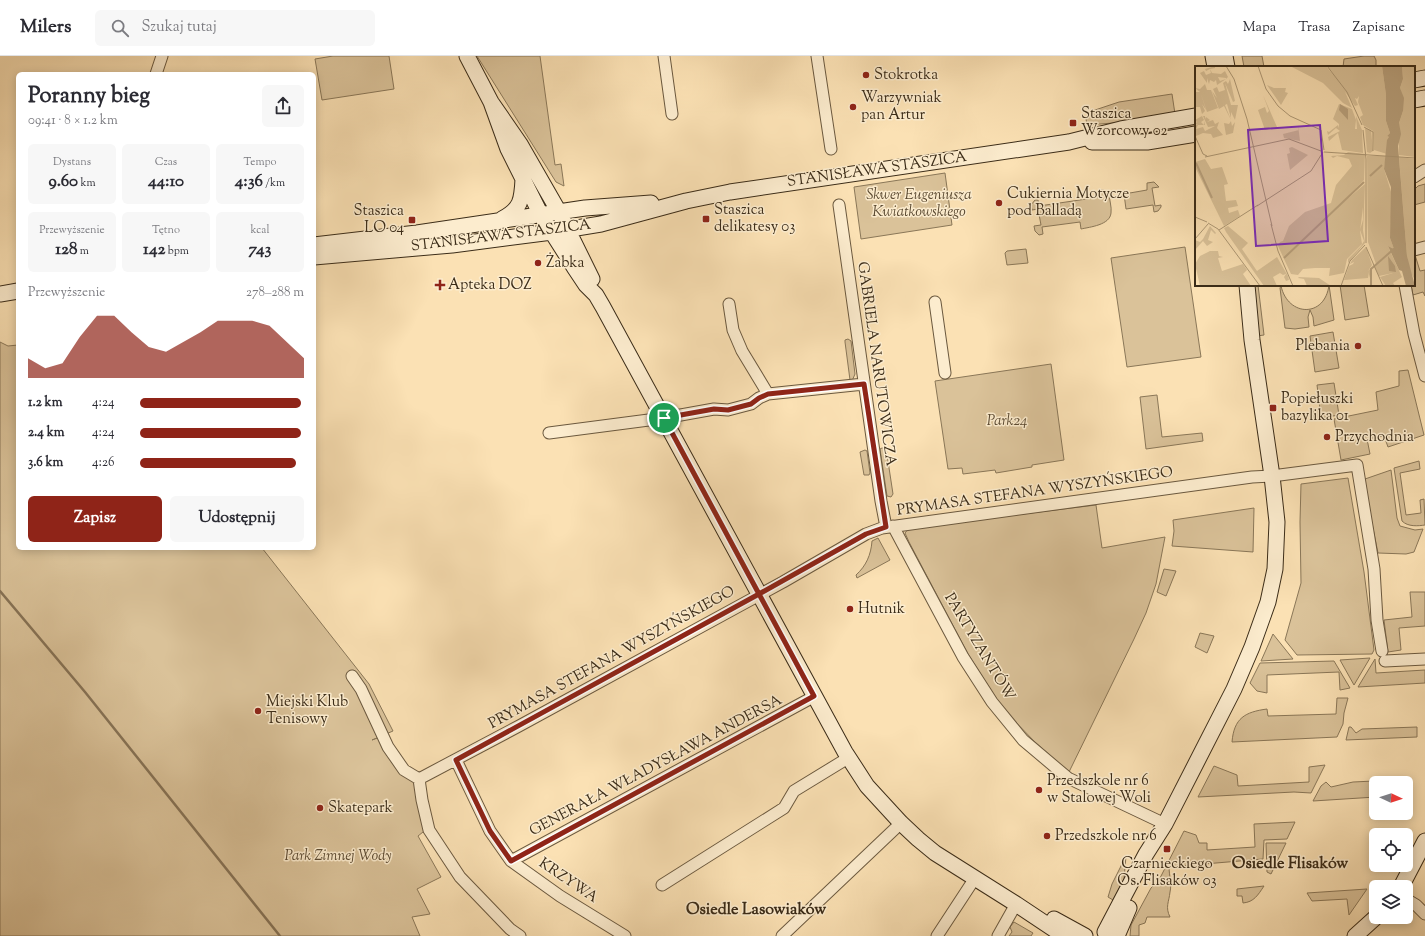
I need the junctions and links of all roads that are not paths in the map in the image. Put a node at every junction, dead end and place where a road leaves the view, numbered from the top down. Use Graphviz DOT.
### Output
graph roads {
  1 [pos="162,56"];
  2 [pos="467,56"];
  3 [pos="664,56"];
  4 [pos="817,56"];
  5 [pos="1225,56"];
  6 [pos="1226,66"];
  7 [pos="157,72"];
  8 [pos="1425,78"];
  9 [pos="1415,80"];
  10 [pos="1425,98"];
  11 [pos="1415,100"];
  12 [pos="491,102"];
  13 [pos="672,114"];
  14 [pos="1195,115"];
  15 [pos="1194,135"];
  16 [pos="1069,142"];
  17 [pos="831,149"];
  18 [pos="1425,170"];
  19 [pos="1415,176"];
  20 [pos="523,179"];
  21 [pos="686,201"];
  22 [pos="839,204"];
  23 [pos="559,212"];
  24 [pos="541,214"];
  25 [pos="496,221"];
  26 [pos="601,224"];
  27 [pos="569,230"];
  28 [pos="552,232"];
  29 [pos="316,245"];
  30 [pos="1425,247"];
  31 [pos="1415,250"];
  32 [pos="316,257"];
  33 [pos="581,257"];
  34 [pos="1247,286"];
  35 [pos="1404,286"];
  36 [pos="16,291"];
  37 [pos="0,294"];
  38 [pos="596,295"];
  39 [pos="935,302"];
  40 [pos="729,304"];
  41 [pos="946,373"];
  42 [pos="1425,376"];
  43 [pos="864,384"];
  44 [pos="768,394"];
  45 [pos="664,418"];
  46 [pos="549,433"];
  47 [pos="1272,476"];
  48 [pos="889,527"];
  49 [pos="759,594"];
  50 [pos="1425,659"];
  51 [pos="352,676"];
  52 [pos="814,696"];
  53 [pos="848,758"];
  54 [pos="456,760"];
  55 [pos="419,779"];
  56 [pos="901,823"];
  57 [pos="1164,824"];
  58 [pos="1425,842"];
  59 [pos="511,861"];
  60 [pos="974,878"];
  61 [pos="1405,880"];
  62 [pos="662,885"];
  63 [pos="1413,903"];
  64 [pos="1016,904"];
  65 [pos="1425,914"];
  66 [pos="1369,923"];
  67 [pos="1381,924"];
  68 [pos="1107,935"];
  69 [pos="520,936"];
  70 [pos="625,936"];
  71 [pos="782,936"];
  72 [pos="937,936"];
  73 [pos="998,936"];
  74 [pos="1064,936"];
  75 [pos="1085,936"];
  76 [pos="1355,936"];
  77 [pos="1369,936"];
  1 -- 7 [label="street"];
  2 -- 12 [label="street"];
  3 -- 13 [label="street"];
  4 -- 17 [label="street"];
  5 -- 6 [label="street"];
  8 -- 9 [label="street"];
  10 -- 11 [label="street"];
  12 -- 20 [label="street"];
  12 -- 23 [label="street"];
  14 -- 16 [label="street, STANISŁAWA STASZICA"];
  15 -- 16 [label="street, STANISŁAWA STASZICA"];
  16 -- 21 [label="street, STANISŁAWA STASZICA"];
  18 -- 19 [label="street"];
  20 -- 24 [label="street"];
  20 -- 25 [label="street"];
  21 -- 23 [label="street, STANISŁAWA STASZICA"];
  21 -- 26 [label="street, STANISŁAWA STASZICA"];
  22 -- 43 [label="street, GABRIELA NARUTOWICZA"];
  23 -- 24 [label="street, STANISŁAWA STASZICA"];
  23 -- 27 [label="street"];
  24 -- 25 [label="street, STANISŁAWA STASZICA"];
  24 -- 28 [label="street"];
  25 -- 29 [label="street, STANISŁAWA STASZICA"];
  26 -- 27 [label="street, STANISŁAWA STASZICA"];
  26 -- 33 [label="street"];
  27 -- 28 [label="street, STANISŁAWA STASZICA"];
  27 -- 33 [label="street"];
  28 -- 32 [label="street, STANISŁAWA STASZICA"];
  28 -- 38 [label="street"];
  30 -- 31 [label="street"];
  33 -- 38 [label="street"];
  34 -- 47 [label="street"];
  35 -- 42 [label="street"];
  36 -- 37 [label="street"];
  38 -- 45 [label="street"];
  39 -- 41 [label="street"];
  40 -- 44 [label="street"];
  43 -- 44 [label="street"];
  43 -- 48 [label="street, GABRIELA NARUTOWICZA"];
  44 -- 45 [label="street"];
  45 -- 46 [label="street"];
  45 -- 49 [label="street"];
  47 -- 48 [label="street, PRYMASA STEFANA WYSZYŃSKIEGO"];
  47 -- 50 [label="street, PRYMASA STEFANA WYSZYŃSKIEGO"];
  47 -- 57 [label="street"];
  48 -- 49 [label="street, PRYMASA STEFANA WYSZYŃSKIEGO"];
  48 -- 57 [label="street, PARTYZANTÓW"];
  49 -- 52 [label="street"];
  49 -- 54 [label="street, PRYMASA STEFANA WYSZYŃSKIEGO"];
  51 -- 55 [label="street"];
  52 -- 53 [label="street"];
  52 -- 59 [label="street, GENERAŁA WŁADYSŁAWA ANDERSA"];
  53 -- 56 [label="street"];
  53 -- 62 [label="street"];
  54 -- 55 [label="street, PRYMASA STEFANA WYSZYŃSKIEGO"];
  54 -- 59 [label="street, KRZYWA"];
  55 -- 69 [label="street"];
  56 -- 60 [label="street"];
  56 -- 71 [label="street"];
  57 -- 68 [label="street"];
  58 -- 61 [label="street"];
  59 -- 70 [label="street, KRZYWA"];
  60 -- 64 [label="street"];
  60 -- 72 [label="street"];
  63 -- 65 [label="street"];
  64 -- 73 [label="street"];
  64 -- 74 [label="street"];
  64 -- 75 [label="street"];
  66 -- 76 [label="street"];
  67 -- 77 [label="street"];
}
